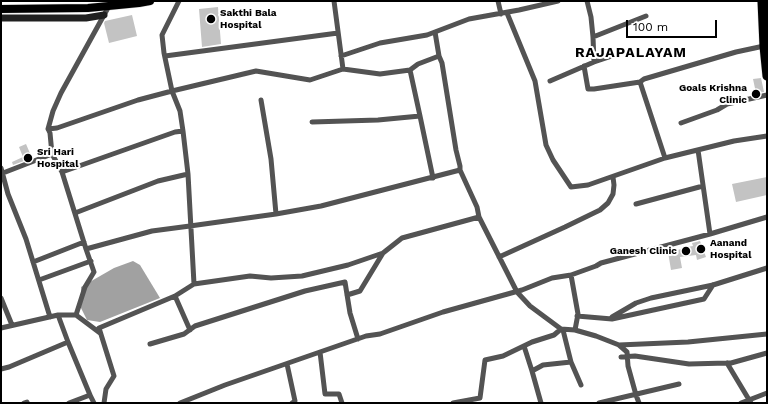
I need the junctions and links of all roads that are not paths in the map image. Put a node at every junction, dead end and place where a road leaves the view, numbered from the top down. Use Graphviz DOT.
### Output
graph roads {
  1 [pos="150,1"];
  2 [pos="179,1"];
  3 [pos="334,1"];
  4 [pos="498,1"];
  5 [pos="558,1"];
  6 [pos="587,1"];
  7 [pos="762,1"];
  8 [pos="34,5"];
  9 [pos="109,6"];
  10 [pos="1,9"];
  11 [pos="504,13"];
  12 [pos="104,15"];
  13 [pos="646,16"];
  14 [pos="1,18"];
  15 [pos="765,23"];
  16 [pos="435,32"];
  17 [pos="338,33"];
  18 [pos="593,37"];
  19 [pos="764,46"];
  20 [pos="621,53"];
  21 [pos="165,56"];
  22 [pos="341,56"];
  23 [pos="440,56"];
  24 [pos="766,61"];
  25 [pos="594,62"];
  26 [pos="584,66"];
  27 [pos="343,69"];
  28 [pos="410,70"];
  29 [pos="767,76"];
  30 [pos="550,81"];
  31 [pos="640,82"];
  32 [pos="172,90"];
  33 [pos="767,95"];
  34 [pos="261,100"];
  35 [pos="420,116"];
  36 [pos="312,122"];
  37 [pos="681,123"];
  38 [pos="48,129"];
  39 [pos="183,131"];
  40 [pos="767,136"];
  41 [pos="698,150"];
  42 [pos="52,154"];
  43 [pos="665,158"];
  44 [pos="460,170"];
  45 [pos="2,171"];
  46 [pos="62,172"];
  47 [pos="188,174"];
  48 [pos="613,177"];
  49 [pos="433,178"];
  50 [pos="703,186"];
  51 [pos="636,204"];
  52 [pos="75,213"];
  53 [pos="276,214"];
  54 [pos="479,217"];
  55 [pos="767,217"];
  56 [pos="190,226"];
  57 [pos="710,234"];
  58 [pos="84,242"];
  59 [pos="86,249"];
  60 [pos="383,253"];
  61 [pos="499,257"];
  62 [pos="33,262"];
  63 [pos="91,262"];
  64 [pos="767,268"];
  65 [pos="571,275"];
  66 [pos="39,280"];
  67 [pos="194,284"];
  68 [pos="713,285"];
  69 [pos="517,292"];
  70 [pos="175,296"];
  71 [pos="347,296"];
  72 [pos="1,298"];
  73 [pos="58,315"];
  74 [pos="76,315"];
  75 [pos="577,316"];
  76 [pos="50,317"];
  77 [pos="612,319"];
  78 [pos="12,325"];
  79 [pos="1,328"];
  80 [pos="562,329"];
  81 [pos="190,330"];
  82 [pos="575,330"];
  83 [pos="100,333"];
  84 [pos="767,334"];
  85 [pos="358,339"];
  86 [pos="68,342"];
  87 [pos="150,344"];
  88 [pos="619,344"];
  89 [pos="524,346"];
  90 [pos="320,352"];
  91 [pos="767,353"];
  92 [pos="621,357"];
  93 [pos="627,357"];
  94 [pos="572,362"];
  95 [pos="287,364"];
  96 [pos="727,364"];
  97 [pos="1,369"];
  98 [pos="532,371"];
  99 [pos="581,384"];
  100 [pos="679,384"];
  101 [pos="767,393"];
  102 [pos="90,395"];
  103 [pos="636,395"];
  104 [pos="750,402"];
  105 [pos="69,403"];
  106 [pos="94,403"];
  107 [pos="104,403"];
  108 [pos="180,403"];
  109 [pos="292,403"];
  110 [pos="342,403"];
  111 [pos="452,403"];
  112 [pos="541,403"];
  113 [pos="599,403"];
  114 [pos="639,403"];
  115 [pos="741,403"];
  1 -- 9 [label="main road"];
  2 -- 21 [label="street"];
  3 -- 17 [label="street"];
  4 -- 11 [label="street"];
  5 -- 11 [label="street"];
  6 -- 18 [label="street"];
  7 -- 15 [label="highway"];
  8 -- 9 [label="main road"];
  8 -- 10 [label="main road"];
  9 -- 12 [label="street"];
  11 -- 16 [label="street"];
  11 -- 48 [label="street"];
  12 -- 14 [label="main road"];
  12 -- 38 [label="street"];
  13 -- 18 [label="street"];
  15 -- 19 [label="highway"];
  16 -- 22 [label="street"];
  16 -- 23 [label="street"];
  17 -- 21 [label="street"];
  17 -- 22 [label="street"];
  18 -- 25 [label="street"];
  19 -- 24 [label="highway"];
  19 -- 31 [label="street"];
  20 -- 25 [label="street"];
  21 -- 32 [label="street"];
  22 -- 27 [label="street"];
  23 -- 28 [label="street"];
  23 -- 44 [label="street"];
  24 -- 29 [label="highway"];
  25 -- 26 [label="street"];
  26 -- 30 [label="street"];
  26 -- 31 [label="street"];
  27 -- 28 [label="street"];
  27 -- 32 [label="street"];
  28 -- 35 [label="street"];
  31 -- 43 [label="street"];
  32 -- 38 [label="street"];
  32 -- 39 [label="street"];
  33 -- 37 [label="street"];
  34 -- 53 [label="street"];
  35 -- 36 [label="street"];
  35 -- 49 [label="street"];
  38 -- 42 [label="street"];
  39 -- 46 [label="street"];
  39 -- 47 [label="street"];
  40 -- 41 [label="street"];
  41 -- 43 [label="street"];
  41 -- 50 [label="street"];
  42 -- 45 [label="street"];
  42 -- 46 [label="street"];
  43 -- 48 [label="street"];
  44 -- 49 [label="street"];
  44 -- 54 [label="street"];
  45 -- 62 [label="street"];
  46 -- 52 [label="street"];
  47 -- 52 [label="street"];
  47 -- 56 [label="street"];
  48 -- 61 [label="street"];
  49 -- 53 [label="street"];
  50 -- 51 [label="street"];
  50 -- 57 [label="street"];
  52 -- 58 [label="street"];
  53 -- 56 [label="street"];
  54 -- 60 [label="street"];
  54 -- 61 [label="street"];
  55 -- 57 [label="street"];
  56 -- 59 [label="street"];
  56 -- 67 [label="street"];
  57 -- 65 [label="street"];
  58 -- 59 [label="street"];
  58 -- 62 [label="street"];
  59 -- 63 [label="street"];
  60 -- 67 [label="street"];
  60 -- 71 [label="street"];
  61 -- 69 [label="street"];
  62 -- 66 [label="street"];
  63 -- 66 [label="street"];
  63 -- 74 [label="street"];
  64 -- 68 [label="street"];
  65 -- 69 [label="street"];
  65 -- 75 [label="street"];
  66 -- 76 [label="street"];
  67 -- 70 [label="street"];
  68 -- 77 [label="street"];
  68 -- 77 [label="street"];
  69 -- 80 [label="street"];
  69 -- 85 [label="street"];
  70 -- 81 [label="street"];
  70 -- 83 [label="street"];
  71 -- 81 [label="street"];
  71 -- 85 [label="street"];
  72 -- 78 [label="street"];
  73 -- 74 [label="street"];
  73 -- 76 [label="street"];
  73 -- 86 [label="street"];
  74 -- 83 [label="street"];
  75 -- 77 [label="street"];
  75 -- 82 [label="street"];
  76 -- 78 [label="street"];
  78 -- 79 [label="street"];
  80 -- 82 [label="street"];
  80 -- 89 [label="street"];
  80 -- 94 [label="street"];
  81 -- 87 [label="street"];
  82 -- 88 [label="street"];
  83 -- 107 [label="street"];
  84 -- 88 [label="street"];
  85 -- 90 [label="street"];
  86 -- 97 [label="street"];
  86 -- 102 [label="street"];
  88 -- 93 [label="street"];
  89 -- 98 [label="street"];
  89 -- 111 [label="street"];
  90 -- 95 [label="street"];
  90 -- 110 [label="street"];
  91 -- 96 [label="street"];
  92 -- 93 [label="street"];
  93 -- 96 [label="street"];
  93 -- 103 [label="street"];
  94 -- 98 [label="street"];
  94 -- 99 [label="street"];
  95 -- 108 [label="street"];
  95 -- 109 [label="street"];
  96 -- 104 [label="street"];
  98 -- 112 [label="street"];
  100 -- 103 [label="street"];
  101 -- 104 [label="street"];
  102 -- 105 [label="street"];
  102 -- 106 [label="street"];
  103 -- 113 [label="street"];
  103 -- 114 [label="street"];
  104 -- 115 [label="street"];
}
